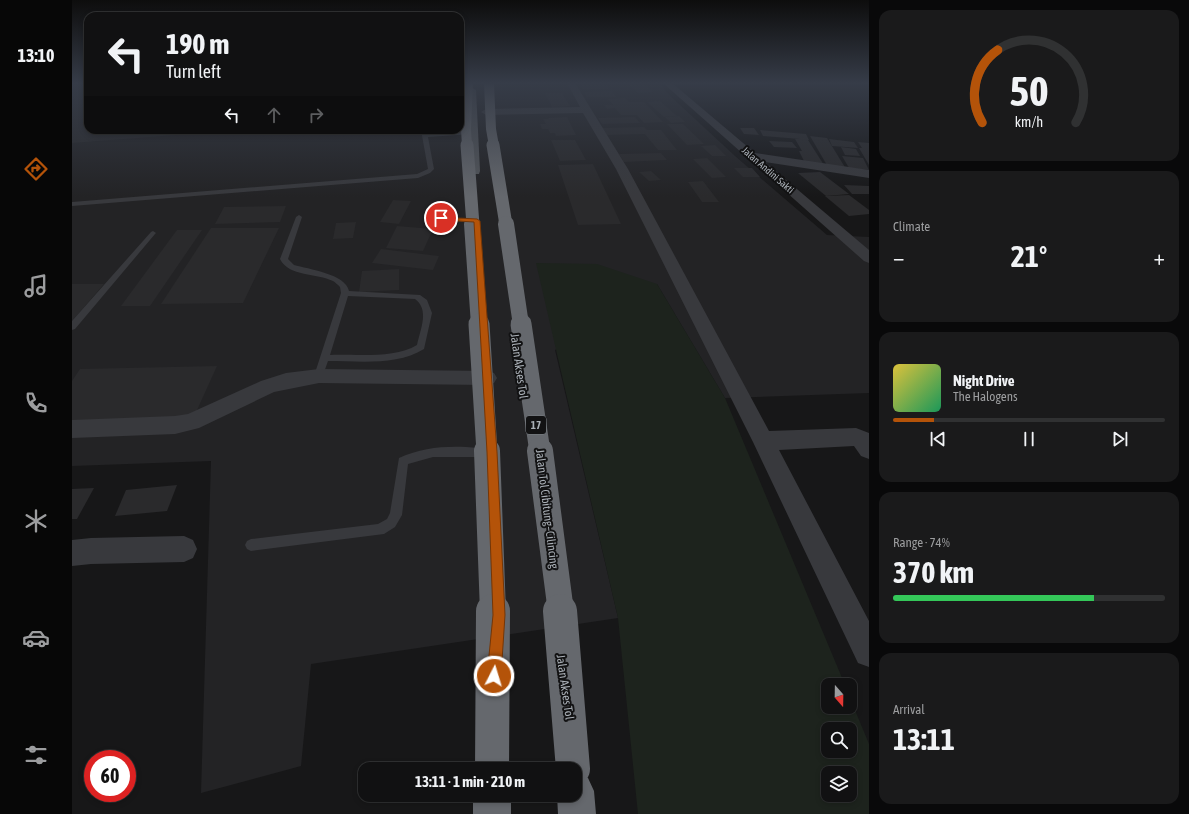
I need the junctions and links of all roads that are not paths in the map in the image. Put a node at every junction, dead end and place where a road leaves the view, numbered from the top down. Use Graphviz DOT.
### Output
graph roads {
  1 [pos="468,121"];
  2 [pos="473,121"];
  3 [pos="487,121"];
  4 [pos="490,121"];
  5 [pos="593,121"];
  6 [pos="715,121"];
  7 [pos="472,132"];
  8 [pos="464,133"];
  9 [pos="449,134"];
  10 [pos="426,136"];
  11 [pos="759,157"];
  12 [pos="869,174"];
  13 [pos="72,204"];
  14 [pos="299,217"];
  15 [pos="429,218"];
  16 [pos="477,221"];
  17 [pos="153,233"];
  18 [pos="869,258"];
  19 [pos="345,293"];
  20 [pos="72,327"];
  21 [pos="322,367"];
  22 [pos="487,378"];
  23 [pos="72,429"];
  24 [pos="764,441"];
  25 [pos="869,449"];
  26 [pos="492,452"];
  27 [pos="251,545"];
  28 [pos="184,549"];
  29 [pos="72,553"];
  30 [pos="869,652"];
  31 [pos="487,762"];
  32 [pos="492,762"];
  33 [pos="572,762"];
  34 [pos="483,802"];
  35 [pos="492,802"];
  36 [pos="576,802"];
  37 [pos="482,814"];
  38 [pos="492,814"];
  39 [pos="577,814"];
  40 [pos="584,814"];
  1 -- 32 [label="highway, bridge"];
  2 -- 7 [label="main road"];
  3 -- 40 [label="main road, Jalan Akses Tol"];
  4 -- 33 [label="highway, Jalan Tol Cibitung–Cilincing / 17, bridge"];
  5 -- 24 [label="street"];
  6 -- 11 [label="street, Jalan Andini Sakti"];
  7 -- 8 [label="lane"];
  7 -- 16 [label="main road"];
  9 -- 10 [label="lane"];
  10 -- 13 [label="lane"];
  11 -- 12 [label="street"];
  11 -- 18 [label="street, Jalan Andini Sakti"];
  14 -- 19 [label="lane"];
  15 -- 16 [label="lane"];
  16 -- 22 [label="main road"];
  17 -- 20 [label="lane"];
  19 -- 21 [label="lane"];
  19 -- 21 [label="lane"];
  21 -- 22 [label="street"];
  21 -- 23 [label="street"];
  22 -- 26 [label="main road"];
  24 -- 25 [label="street"];
  24 -- 30 [label="street"];
  26 -- 27 [label="lane"];
  26 -- 31 [label="main road"];
  28 -- 29 [label="street"];
  34 -- 37 [label="main road"];
  35 -- 38 [label="highway"];
  36 -- 39 [label="highway"];
}
